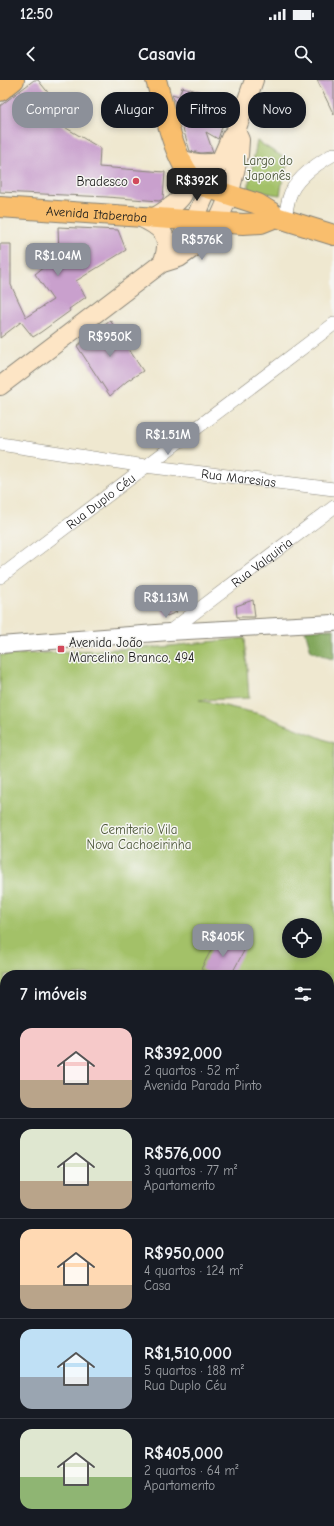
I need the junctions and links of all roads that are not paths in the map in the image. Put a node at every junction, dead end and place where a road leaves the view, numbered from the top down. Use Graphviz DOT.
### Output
graph roads {
  1 [pos="14,80"];
  2 [pos="156,80"];
  3 [pos="254,80"];
  4 [pos="0,91"];
  5 [pos="236,131"];
  6 [pos="334,154"];
  7 [pos="181,159"];
  8 [pos="220,161"];
  9 [pos="208,188"];
  10 [pos="230,196"];
  11 [pos="0,207"];
  12 [pos="146,217"];
  13 [pos="280,218"];
  14 [pos="194,221"];
  15 [pos="217,223"];
  16 [pos="334,235"];
  17 [pos="162,263"];
  18 [pos="334,324"];
  19 [pos="0,386"];
  20 [pos="0,444"];
  21 [pos="145,466"];
  22 [pos="334,489"];
  23 [pos="334,507"];
  24 [pos="0,577"];
  25 [pos="334,623"];
  26 [pos="169,632"];
  27 [pos="0,645"];
  1 -- 4 [label="main road"];
  2 -- 7 [label="main road"];
  3 -- 5 [label="main road"];
  5 -- 8 [label="main road"];
  5 -- 10 [label="main road"];
  6 -- 13 [label="street"];
  7 -- 8 [label="main road"];
  7 -- 9 [label="main road"];
  7 -- 12 [label="main road"];
  8 -- 9 [label="main road"];
  9 -- 10 [label="main road"];
  9 -- 14 [label="main road"];
  10 -- 13 [label="main road"];
  10 -- 15 [label="main road"];
  11 -- 12 [label="main road, Avenida Itaberaba"];
  12 -- 14 [label="main road, Avenida Itaberaba"];
  12 -- 17 [label="main road"];
  13 -- 15 [label="main road, Avenida Itaberaba"];
  13 -- 16 [label="main road"];
  14 -- 15 [label="main road, Avenida Itaberaba"];
  14 -- 17 [label="main road"];
  15 -- 17 [label="main road"];
  17 -- 19 [label="main road"];
  18 -- 21 [label="street, Rua Duplo Céu"];
  20 -- 21 [label="street, Rua Maresias"];
  21 -- 22 [label="street, Rua Maresias"];
  21 -- 24 [label="street, Rua Duplo Céu"];
  23 -- 26 [label="street, Rua Valquiria"];
  25 -- 26 [label="street"];
  26 -- 27 [label="street"];
}
